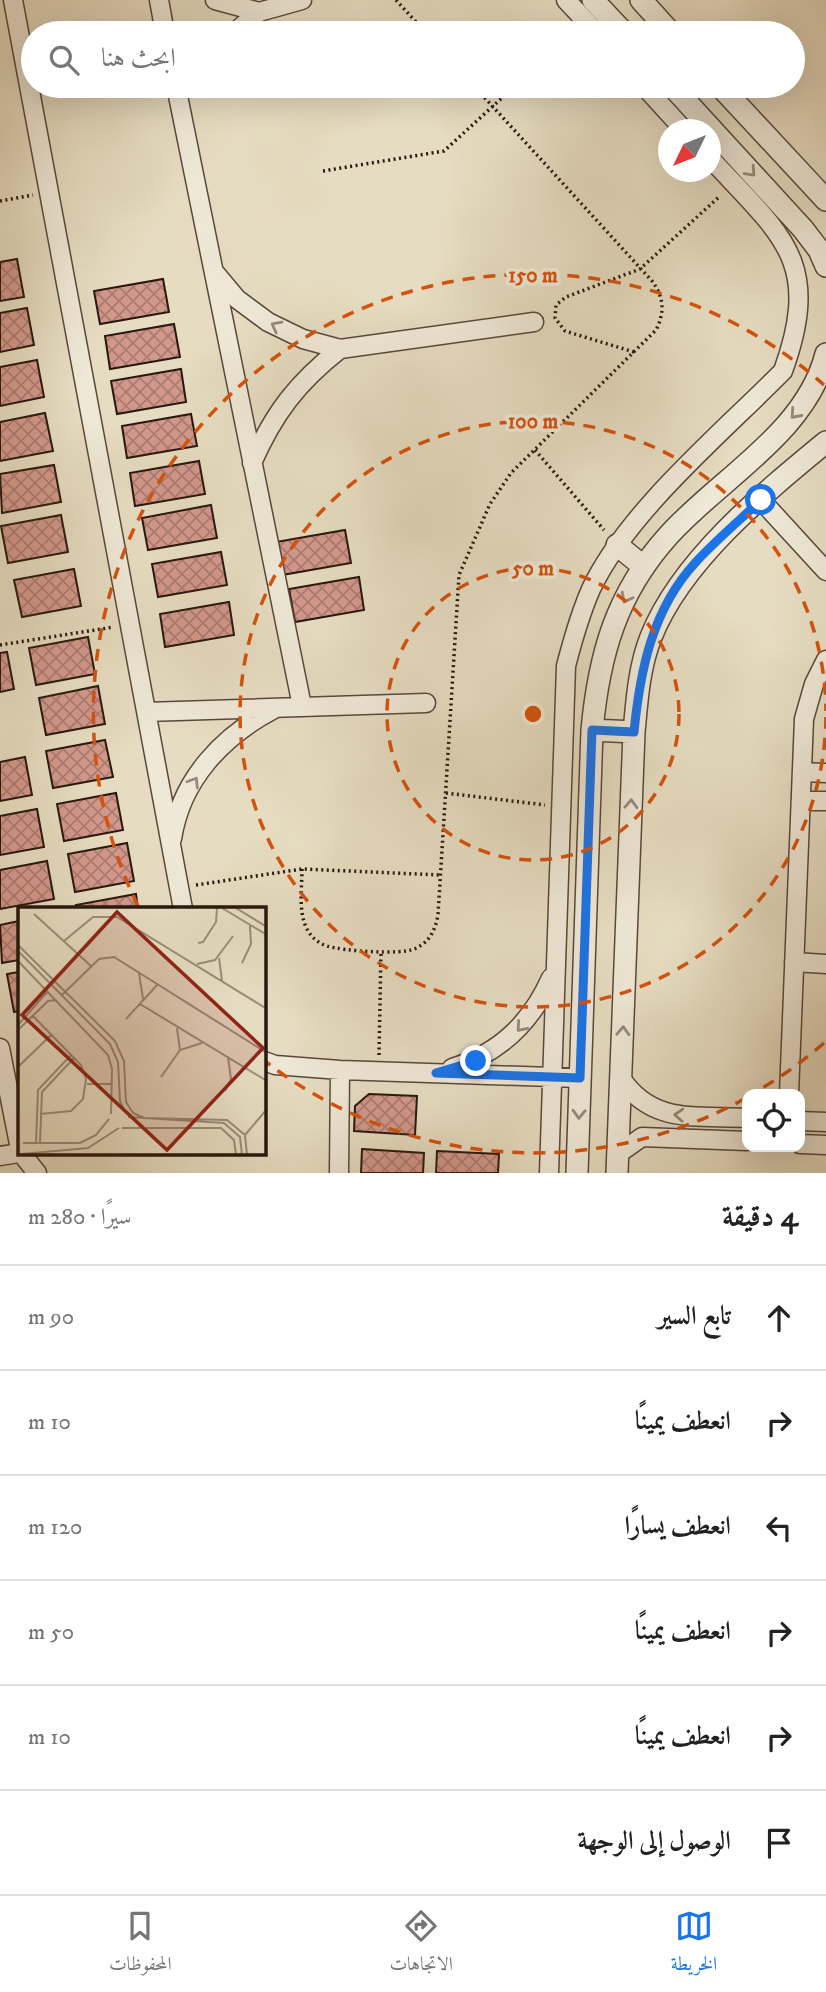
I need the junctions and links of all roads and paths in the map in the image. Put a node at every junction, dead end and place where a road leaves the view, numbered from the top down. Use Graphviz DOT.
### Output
graph roads {
  1 [pos="13,0"];
  2 [pos="159,0"];
  3 [pos="215,0"];
  4 [pos="302,0"];
  5 [pos="396,0"];
  6 [pos="566,0"];
  7 [pos="593,0"];
  8 [pos="640,0"];
  9 [pos="259,12"];
  10 [pos="163,21"];
  11 [pos="248,21"];
  12 [pos="415,21"];
  13 [pos="586,21"];
  14 [pos="613,21"];
  15 [pos="660,21"];
  16 [pos="21,43"];
  17 [pos="31,98"];
  18 [pos="178,98"];
  19 [pos="187,98"];
  20 [pos="485,98"];
  21 [pos="502,98"];
  22 [pos="656,98"];
  23 [pos="683,98"];
  24 [pos="731,98"];
  25 [pos="493,106"];
  26 [pos="181,111"];
  27 [pos="674,119"];
  28 [pos="721,170"];
  29 [pos="323,171"];
  30 [pos="734,184"];
  31 [pos="49,192"];
  32 [pos="826,200"];
  33 [pos="0,201"];
  34 [pos="826,266"];
  35 [pos="640,269"];
  36 [pos="214,271"];
  37 [pos="534,322"];
  38 [pos="340,349"];
  39 [pos="634,352"];
  40 [pos="826,354"];
  41 [pos="826,442"];
  42 [pos="535,450"];
  43 [pos="252,463"];
  44 [pos="761,500"];
  45 [pos="617,545"];
  46 [pos="644,567"];
  47 [pos="826,571"];
  48 [pos="130,624"];
  49 [pos="0,645"];
  50 [pos="826,660"];
  51 [pos="426,703"];
  52 [pos="279,706"];
  53 [pos="302,706"];
  54 [pos="146,712"];
  55 [pos="592,730"];
  56 [pos="634,732"];
  57 [pos="802,772"];
  58 [pos="826,773"];
  59 [pos="446,793"];
  60 [pos="801,801"];
  61 [pos="826,802"];
  62 [pos="561,806"];
  63 [pos="171,846"];
  64 [pos="302,869"];
  65 [pos="441,875"];
  66 [pos="179,887"];
  67 [pos="183,907"];
  68 [pos="381,950"];
  69 [pos="794,962"];
  70 [pos="826,964"];
  71 [pos="556,969"];
  72 [pos="0,1048"];
  73 [pos="266,1062"];
  74 [pos="340,1070"];
  75 [pos="379,1071"];
  76 [pos="436,1073"];
  77 [pos="552,1077"];
  78 [pos="580,1078"];
  79 [pos="621,1078"];
  80 [pos="789,1089"];
  81 [pos="742,1118"];
  82 [pos="805,1121"];
  83 [pos="826,1122"];
  84 [pos="18,1139"];
  85 [pos="742,1141"];
  86 [pos="805,1144"];
  87 [pos="826,1145"];
  88 [pos="18,1153"];
  89 [pos="0,1156"];
  90 [pos="23,1156"];
  91 [pos="617,1163"];
  92 [pos="37,1173"];
  93 [pos="339,1173"];
  94 [pos="549,1173"];
  95 [pos="577,1173"];
  1 -- 16 [label="street"];
  2 -- 10 [label="street"];
  3 -- 9 [label="street"];
  4 -- 9 [label="street"];
  5 -- 12 [label="path"];
  6 -- 13 [label="street"];
  7 -- 14 [label="street"];
  8 -- 15 [label="street"];
  9 -- 11 [label="street"];
  17 -- 31 [label="street"];
  18 -- 26 [label="street"];
  19 -- 26 [label="street"];
  20 -- 25 [label="path"];
  21 -- 25 [label="path"];
  22 -- 27 [label="street"];
  23 -- 34 [label="street, one-way"];
  24 -- 32 [label="street"];
  25 -- 29 [label="path"];
  25 -- 35 [label="path"];
  26 -- 36 [label="street"];
  28 -- 30 [label="street"];
  30 -- 35 [label="path"];
  30 -- 45 [label="street"];
  31 -- 33 [label="path"];
  31 -- 48 [label="street"];
  35 -- 39 [label="path"];
  35 -- 39 [label="path"];
  38 -- 36 [label="street, one-way"];
  36 -- 43 [label="street"];
  37 -- 38 [label="street"];
  38 -- 43 [label="street"];
  39 -- 42 [label="path"];
  40 -- 46 [label="street, one-way"];
  41 -- 44 [label="street"];
  42 -- 45 [label="path"];
  42 -- 59 [label="path"];
  43 -- 53 [label="street"];
  44 -- 47 [label="street"];
  44 -- 56 [label="street"];
  45 -- 46 [label="street"];
  45 -- 62 [label="street"];
  46 -- 55 [label="street, one-way"];
  48 -- 49 [label="path"];
  48 -- 54 [label="street"];
  50 -- 57 [label="street"];
  51 -- 53 [label="street"];
  52 -- 53 [label="street"];
  52 -- 54 [label="street"];
  63 -- 52 [label="street, one-way"];
  54 -- 63 [label="street"];
  55 -- 56 [label="street"];
  55 -- 78 [label="street"];
  79 -- 56 [label="street, one-way"];
  57 -- 58 [label="street"];
  57 -- 60 [label="street"];
  59 -- 62 [label="path"];
  59 -- 65 [label="path"];
  60 -- 61 [label="street"];
  60 -- 69 [label="street"];
  62 -- 71 [label="street"];
  63 -- 66 [label="street"];
  64 -- 65 [label="path"];
  64 -- 66 [label="path"];
  64 -- 68 [label="path"];
  65 -- 68 [label="path"];
  66 -- 67 [label="street"];
  68 -- 75 [label="path"];
  69 -- 70 [label="street"];
  69 -- 80 [label="street"];
  71 -- 76 [label="street, one-way"];
  71 -- 77 [label="street"];
  72 -- 84 [label="street"];
  73 -- 74 [label="street"];
  74 -- 75 [label="street"];
  74 -- 93 [label="street"];
  75 -- 76 [label="street"];
  76 -- 77 [label="street"];
  77 -- 78 [label="street"];
  77 -- 94 [label="street"];
  78 -- 95 [label="street, one-way"];
  81 -- 79 [label="street, one-way"];
  79 -- 91 [label="street"];
  82 -- 83 [label="street"];
  85 -- 91 [label="street"];
  86 -- 87 [label="street"];
  88 -- 89 [label="street"];
  90 -- 92 [label="street"];
}
